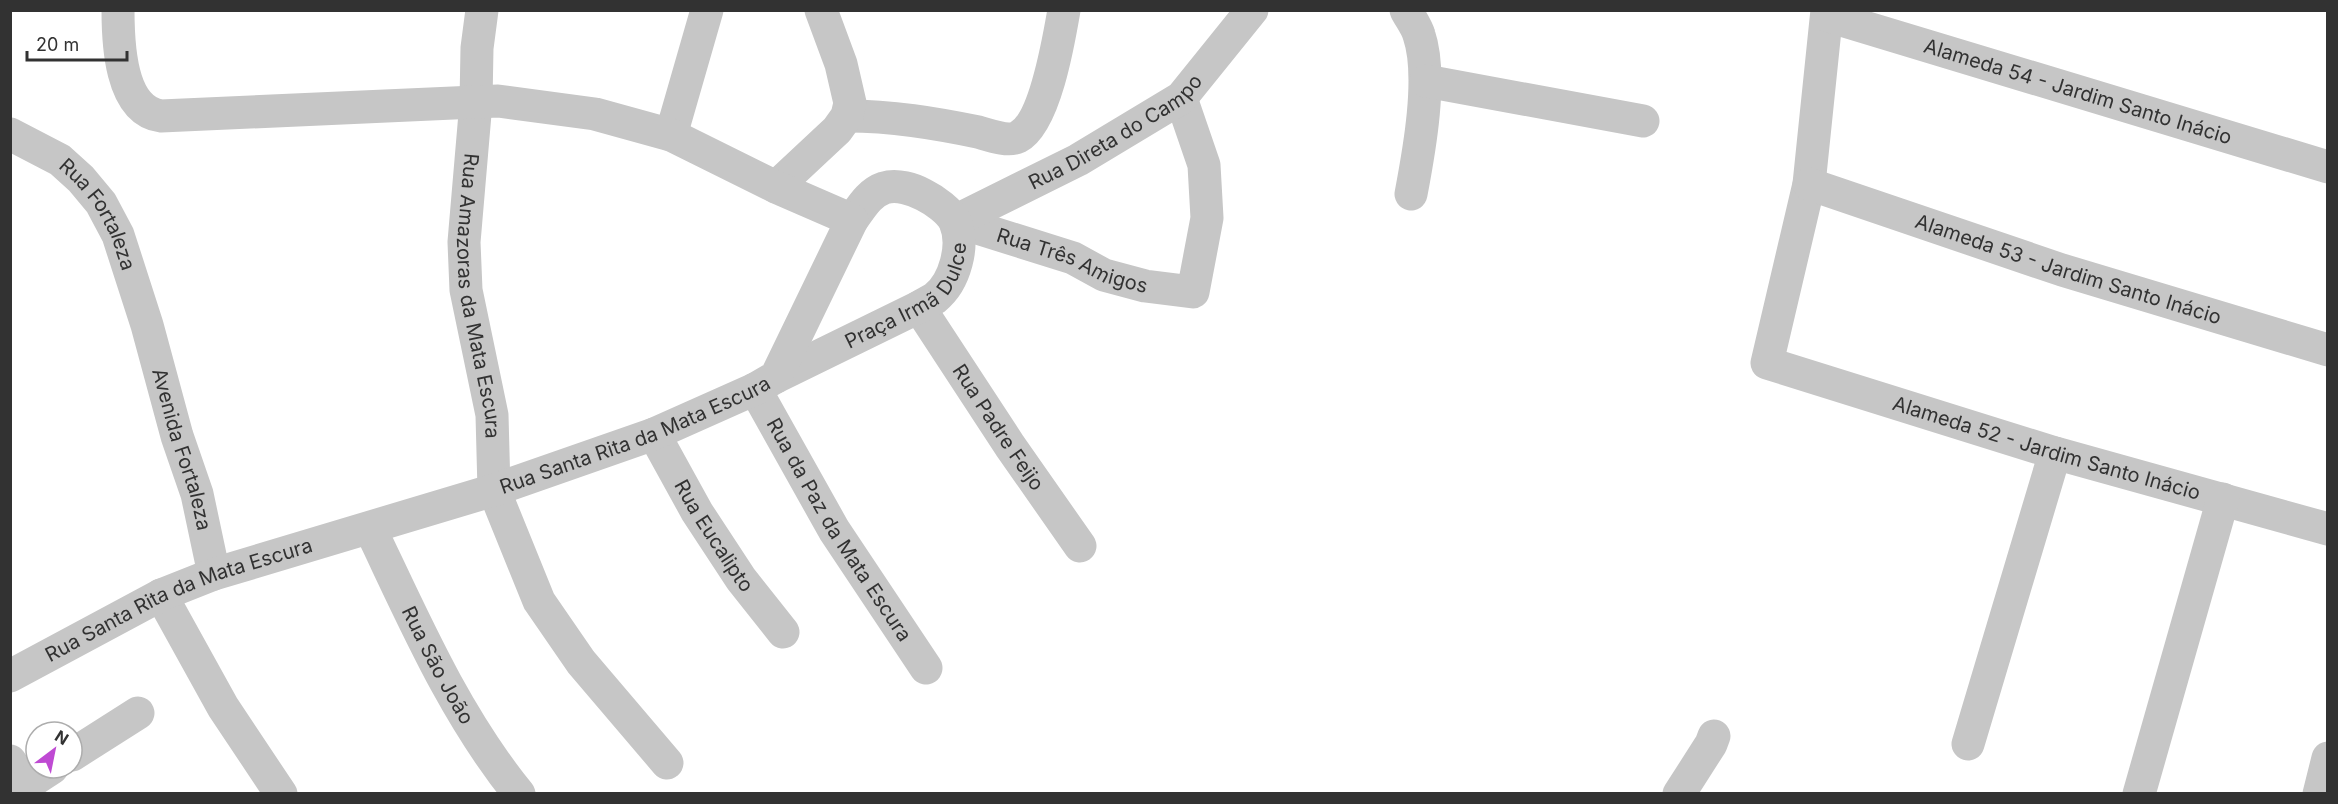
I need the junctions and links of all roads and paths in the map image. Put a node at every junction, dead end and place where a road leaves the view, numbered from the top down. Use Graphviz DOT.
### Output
graph roads {
  1 [pos="118,10"];
  2 [pos="482,10"];
  3 [pos="707,10"];
  4 [pos="821,10"];
  5 [pos="1064,10"];
  6 [pos="1252,10"];
  7 [pos="1406,10"];
  8 [pos="1827,13"];
  9 [pos="1425,81"];
  10 [pos="1181,98"];
  11 [pos="476,102"];
  12 [pos="847,116"];
  13 [pos="1642,121"];
  14 [pos="10,134"];
  15 [pos="670,135"];
  16 [pos="2328,167"];
  17 [pos="1809,184"];
  18 [pos="776,187"];
  19 [pos="1411,194"];
  20 [pos="852,220"];
  21 [pos="955,221"];
  22 [pos="919,307"];
  23 [pos="147,325"];
  24 [pos="2328,350"];
  25 [pos="765,383"];
  26 [pos="654,434"];
  27 [pos="2055,453"];
  28 [pos="494,490"];
  29 [pos="2223,499"];
  30 [pos="370,528"];
  31 [pos="2328,529"];
  32 [pos="1080,546"];
  33 [pos="214,574"];
  34 [pos="161,595"];
  35 [pos="783,632"];
  36 [pos="926,668"];
  37 [pos="10,676"];
  38 [pos="138,713"];
  39 [pos="1714,736"];
  40 [pos="1968,744"];
  41 [pos="84,747"];
  42 [pos="2328,758"];
  43 [pos="667,763"];
  44 [pos="282,794"];
  45 [pos="519,794"];
  46 [pos="1679,794"];
  47 [pos="2139,794"];
  48 [pos="2319,794"];
  1 -- 11 [label="street"];
  2 -- 11 [label="street, Rua Amazoras da Mata Escura"];
  3 -- 15 [label="street"];
  4 -- 12 [label="street"];
  5 -- 12 [label="street"];
  6 -- 10 [label="street, Rua Direta do Campo"];
  7 -- 9 [label="street"];
  8 -- 16 [label="street, Alameda 54 - Jardim Santo Inácio"];
  8 -- 17 [label="street"];
  9 -- 13 [label="street"];
  9 -- 19 [label="street"];
  10 -- 21 [label="street, Rua Direta do Campo"];
  10 -- 21 [label="street, Rua Três Amigos"];
  11 -- 15 [label="street"];
  11 -- 28 [label="street, Rua Amazoras da Mata Escura"];
  12 -- 18 [label="street"];
  14 -- 23 [label="street, Rua Fortaleza"];
  15 -- 18 [label="street"];
  17 -- 24 [label="street, Alameda 53 - Jardim Santo Inácio"];
  17 -- 27 [label="street, Alameda 52 - Jardim Santo Inácio"];
  18 -- 20 [label="street"];
  20 -- 21 [label="street, Praça Irmã Dulce"];
  20 -- 25 [label="street, Rua Santa Rita da Mata Escura"];
  21 -- 22 [label="street, Praça Irmã Dulce"];
  22 -- 25 [label="street, Praça Irmã Dulce"];
  22 -- 32 [label="street, Rua Padre Feijo"];
  23 -- 33 [label="street, Avenida Fortaleza"];
  25 -- 26 [label="street, Rua Santa Rita da Mata Escura"];
  25 -- 36 [label="street, Rua da Paz da Mata Escura"];
  26 -- 28 [label="street, Rua Santa Rita da Mata Escura"];
  26 -- 35 [label="street, Rua Eucalipto"];
  27 -- 29 [label="street, Alameda 52 - Jardim Santo Inácio"];
  27 -- 40 [label="street"];
  28 -- 30 [label="street, Rua Santa Rita da Mata Escura"];
  28 -- 43 [label="street"];
  29 -- 31 [label="street, Alameda 52 - Jardim Santo Inácio"];
  29 -- 47 [label="street"];
  30 -- 33 [label="street, Rua Santa Rita da Mata Escura"];
  30 -- 45 [label="street, Rua São João"];
  33 -- 34 [label="street, Rua Santa Rita da Mata Escura"];
  34 -- 37 [label="street, Rua Santa Rita da Mata Escura"];
  34 -- 44 [label="street"];
  38 -- 41 [label="street"];
  39 -- 46 [label="street"];
  42 -- 48 [label="street"];
}
